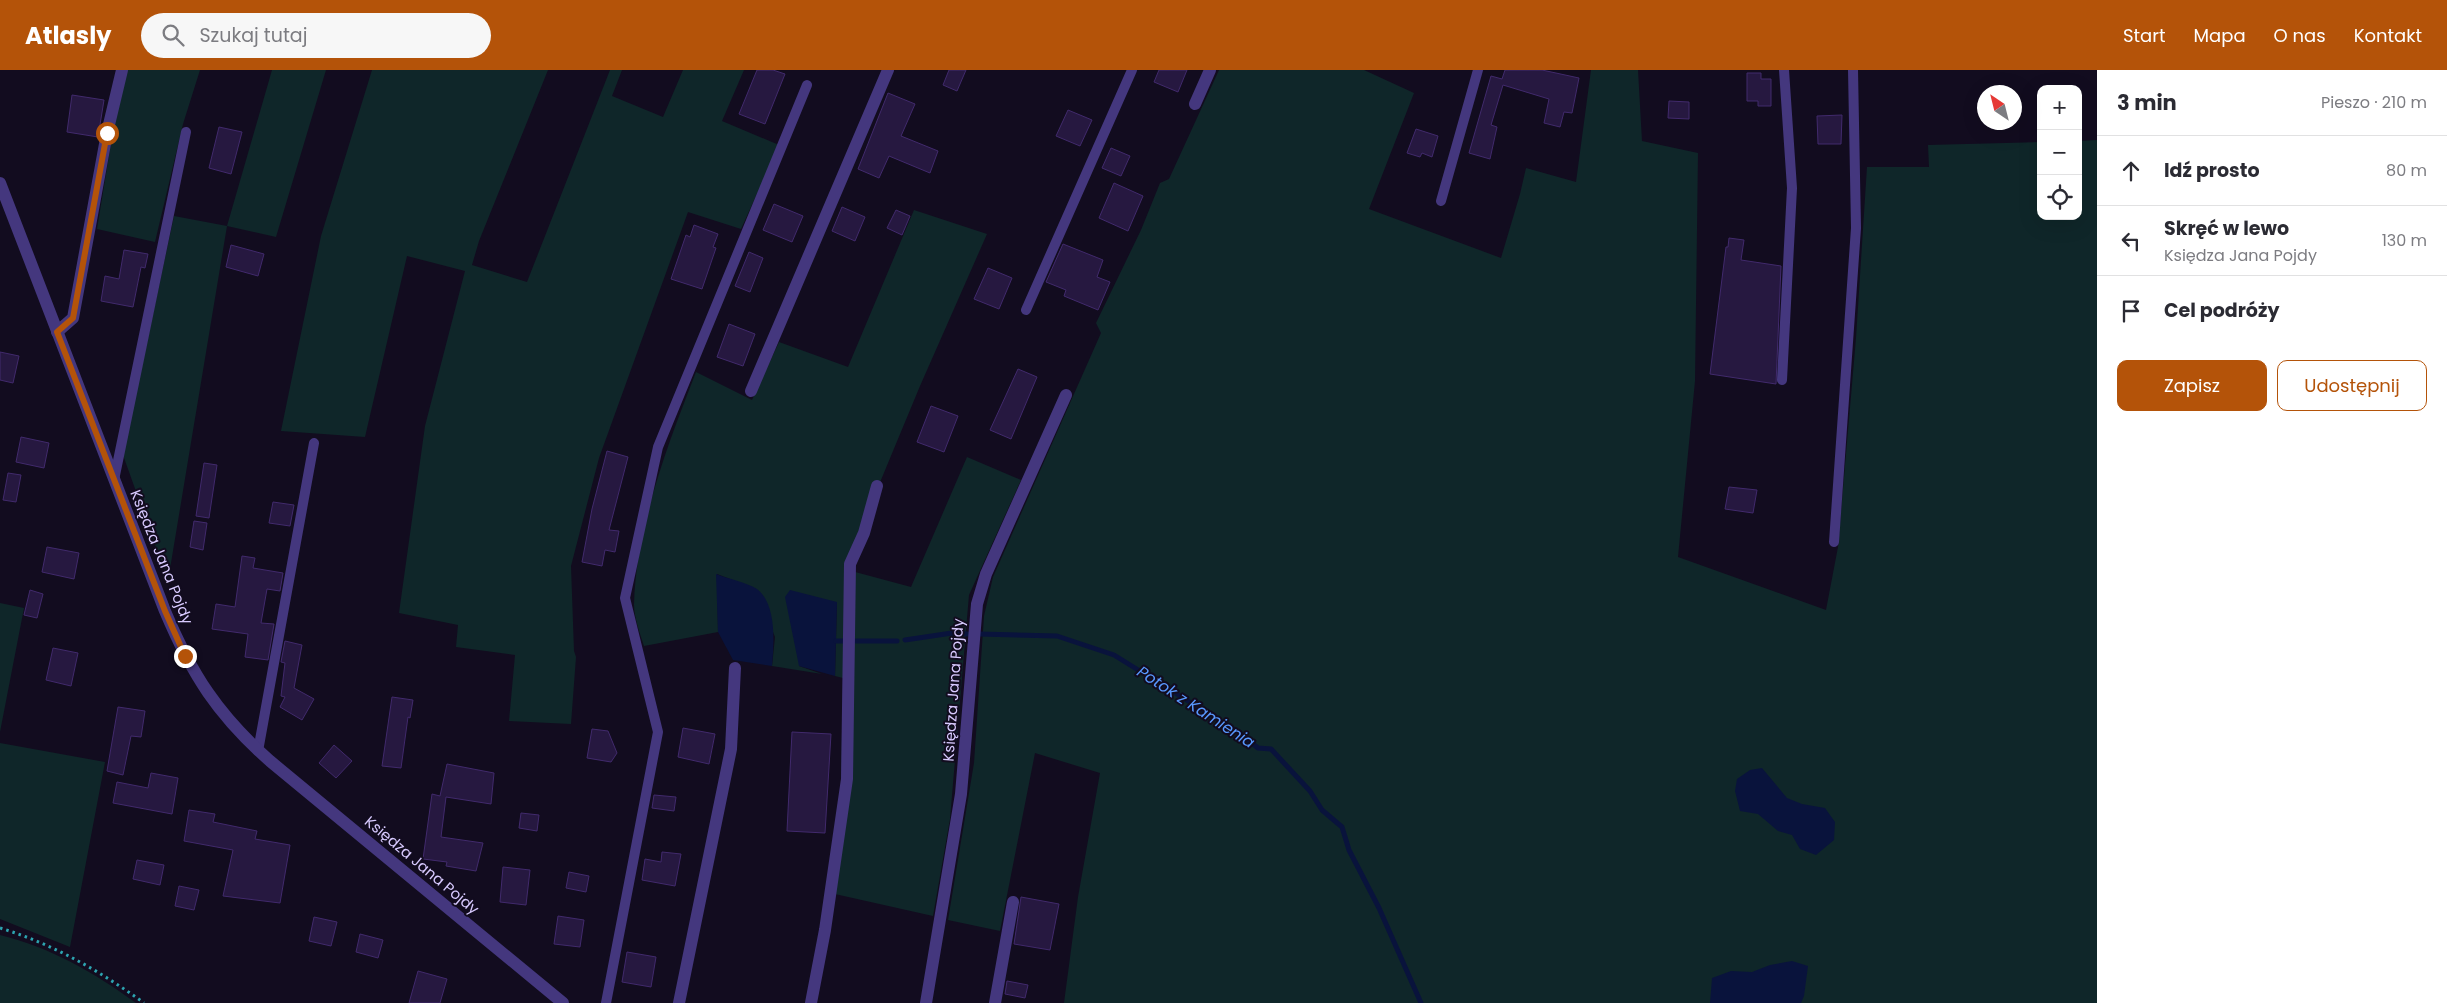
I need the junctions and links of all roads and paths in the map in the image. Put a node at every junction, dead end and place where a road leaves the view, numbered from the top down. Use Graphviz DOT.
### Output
graph roads {
  1 [pos="122,70"];
  2 [pos="888,70"];
  3 [pos="1132,70"];
  4 [pos="1210,70"];
  5 [pos="1478,70"];
  6 [pos="1784,70"];
  7 [pos="1853,70"];
  8 [pos="807,85"];
  9 [pos="1195,104"];
  10 [pos="186,132"];
  11 [pos="0,183"];
  12 [pos="1441,201"];
  13 [pos="1026,310"];
  14 [pos="57,332"];
  15 [pos="1782,380"];
  16 [pos="751,391"];
  17 [pos="1066,395"];
  18 [pos="314,443"];
  19 [pos="114,481"];
  20 [pos="877,486"];
  21 [pos="1834,542"];
  22 [pos="736,668"];
  23 [pos="258,751"];
  24 [pos="1014,902"];
  25 [pos="0,928"];
  26 [pos="144,1003"];
  27 [pos="563,1003"];
  28 [pos="606,1003"];
  29 [pos="679,1003"];
  30 [pos="811,1003"];
  31 [pos="926,1003"];
  32 [pos="995,1003"];
  1 -- 14 [label="street"];
  2 -- 16 [label="street"];
  3 -- 13 [label="lane"];
  4 -- 9 [label="street"];
  5 -- 12 [label="lane"];
  6 -- 15 [label="lane"];
  7 -- 21 [label="lane"];
  8 -- 28 [label="lane"];
  10 -- 19 [label="lane"];
  11 -- 14 [label="street, Księdza Jana Pojdy"];
  14 -- 19 [label="street, Księdza Jana Pojdy"];
  17 -- 31 [label="street, Księdza Jana Pojdy"];
  18 -- 23 [label="lane"];
  19 -- 23 [label="street, Księdza Jana Pojdy"];
  20 -- 30 [label="street"];
  22 -- 29 [label="street"];
  23 -- 27 [label="street, Księdza Jana Pojdy"];
  24 -- 32 [label="street"];
  25 -- 26 [label="path"];
}
